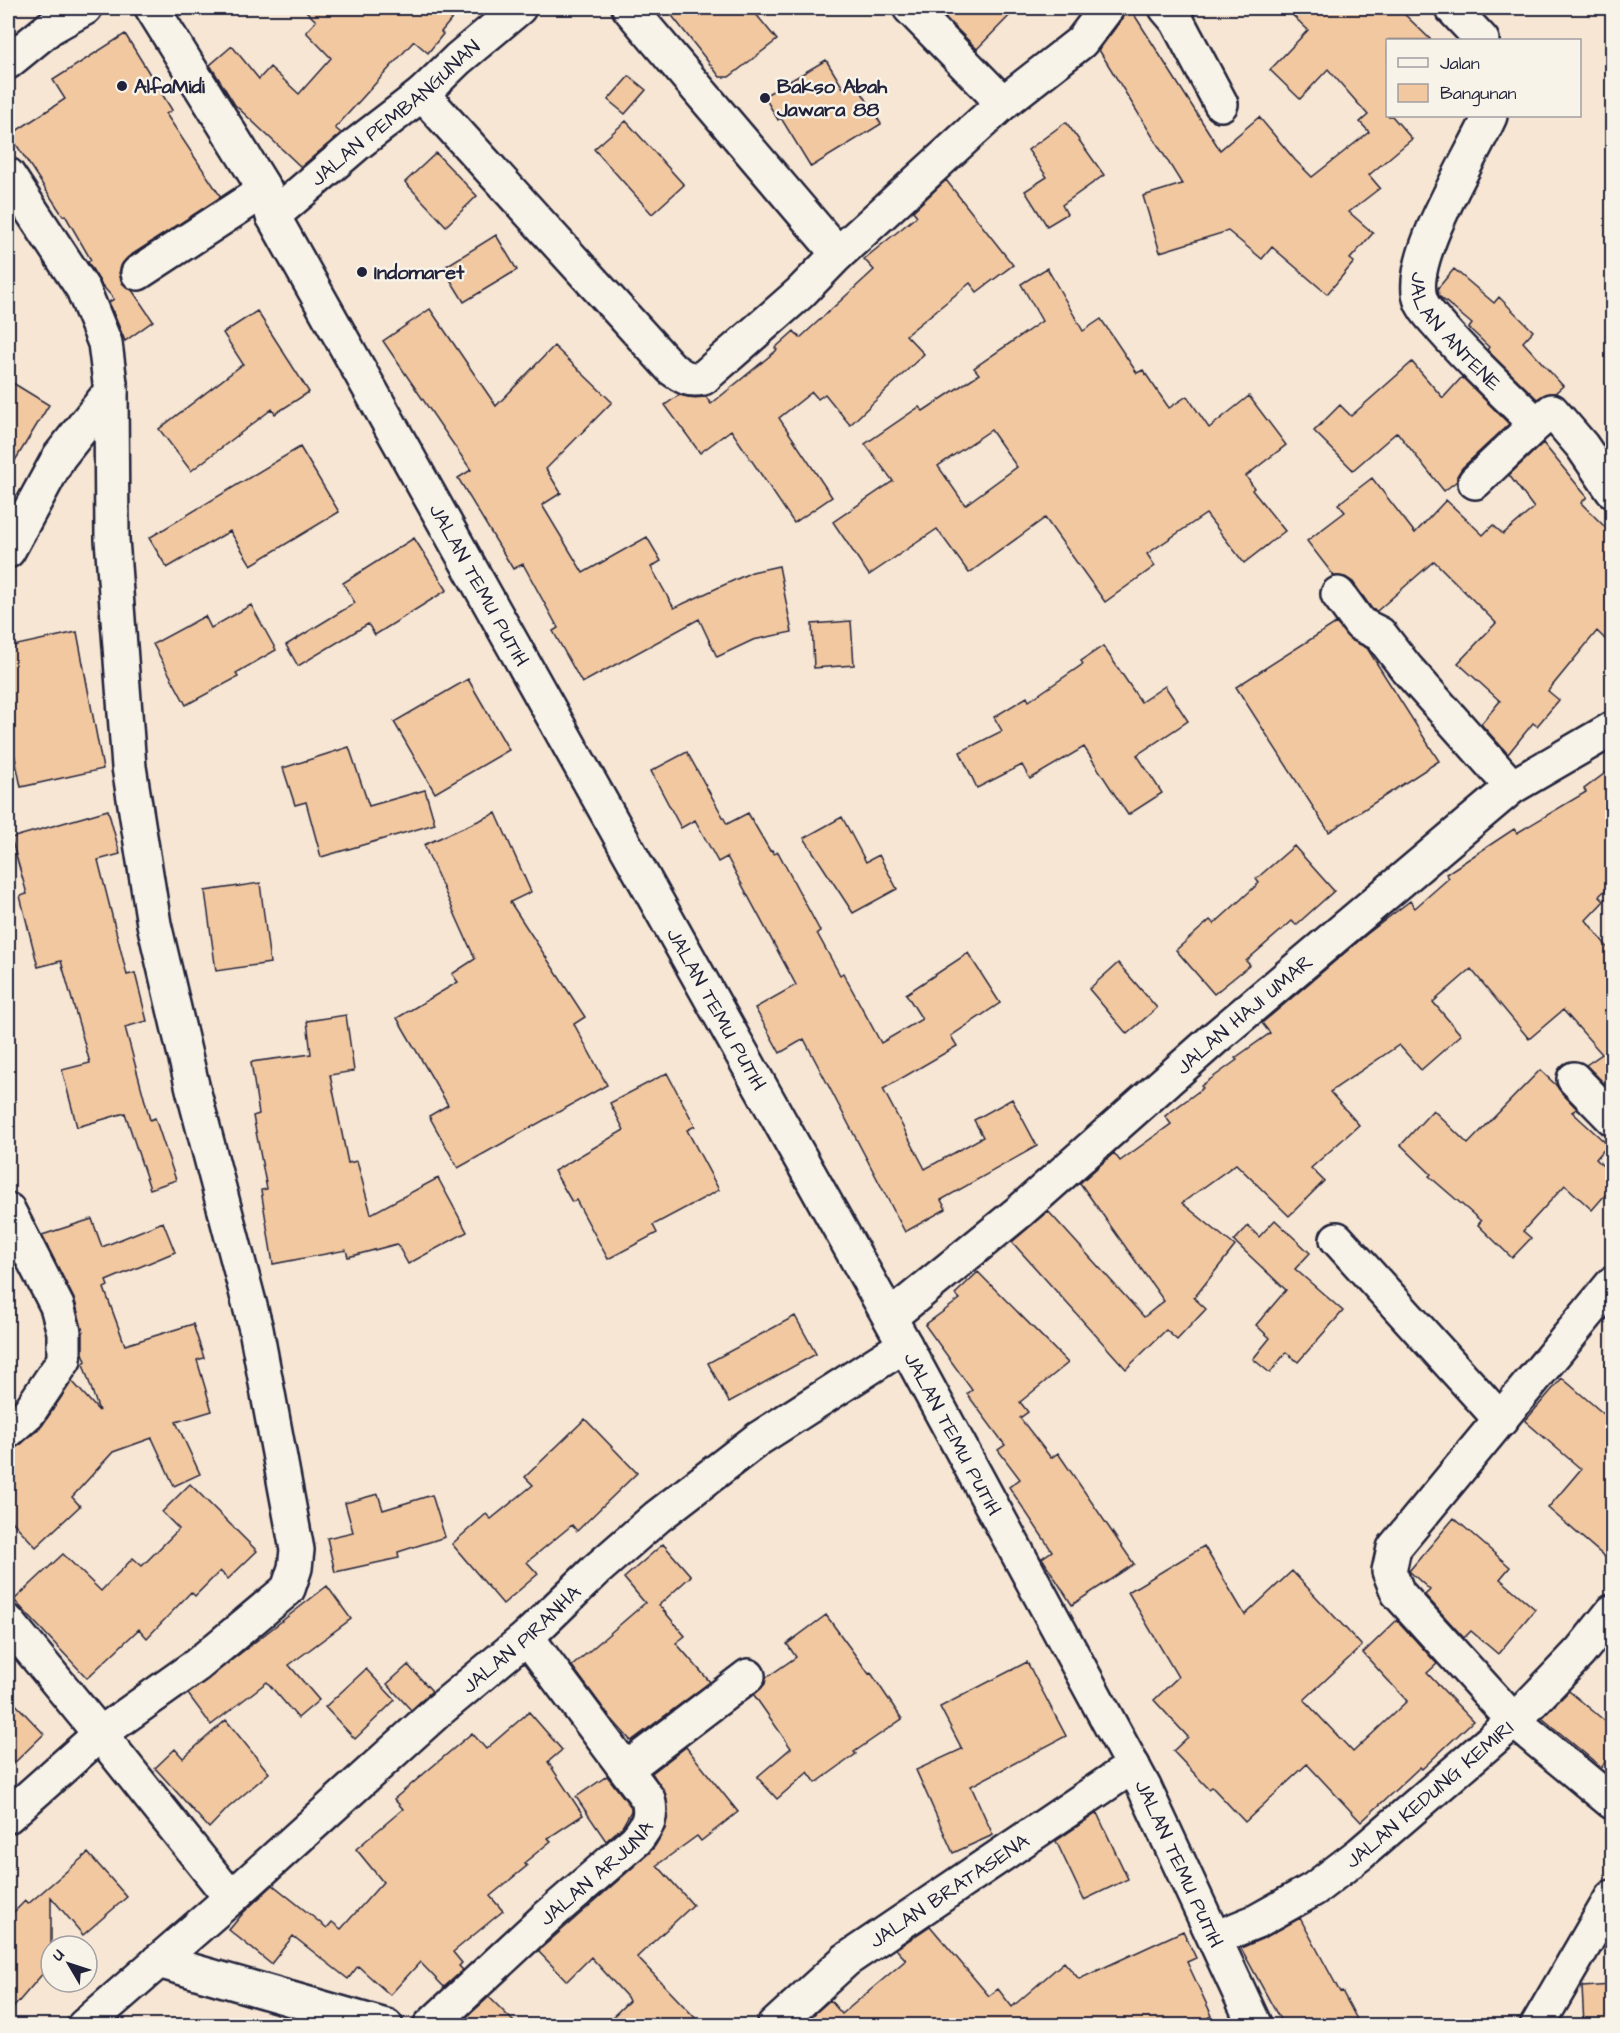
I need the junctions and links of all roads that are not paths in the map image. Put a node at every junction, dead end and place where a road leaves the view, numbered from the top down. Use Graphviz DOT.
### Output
graph roads {
  1 [pos="85,8"];
  2 [pos="152,8"];
  3 [pos="519,8"];
  4 [pos="629,8"];
  5 [pos="910,8"];
  6 [pos="1107,8"];
  7 [pos="1166,8"];
  8 [pos="1452,8"];
  9 [pos="1481,39"];
  10 [pos="8,62"];
  11 [pos="422,94"];
  12 [pos="1002,103"];
  13 [pos="1221,104"];
  14 [pos="1490,117"];
  15 [pos="8,175"];
  16 [pos="269,203"];
  17 [pos="838,254"];
  18 [pos="138,273"];
  19 [pos="111,391"];
  20 [pos="1536,424"];
  21 [pos="1475,482"];
  22 [pos="1612,490"];
  23 [pos="8,550"];
  24 [pos="1338,594"];
  25 [pos="1612,729"];
  26 [pos="1512,787"];
  27 [pos="1574,1079"];
  28 [pos="1612,1119"];
  29 [pos="8,1210"];
  30 [pos="1337,1239"];
  31 [pos="1612,1284"];
  32 [pos="898,1331"];
  33 [pos="1501,1420"];
  34 [pos="8,1431"];
  35 [pos="1612,1612"];
  36 [pos="8,1623"];
  37 [pos="527,1637"];
  38 [pos="748,1676"];
  39 [pos="1514,1721"];
  40 [pos="100,1734"];
  41 [pos="1133,1766"];
  42 [pos="626,1769"];
  43 [pos="1612,1802"];
  44 [pos="8,1816"];
  45 [pos="1612,1897"];
  46 [pos="231,1898"];
  47 [pos="1215,1938"];
  48 [pos="158,1961"];
  49 [pos="84,2025"];
  50 [pos="386,2025"];
  51 [pos="430,2025"];
  52 [pos="774,2025"];
  53 [pos="1255,2025"];
  54 [pos="1537,2025"];
  1 -- 10 [label="street"];
  2 -- 16 [label="street, JALAN TEMU PUTIH"];
  3 -- 11 [label="street, JALAN PEMBANGUNAN"];
  4 -- 17 [label="street"];
  5 -- 12 [label="street"];
  6 -- 12 [label="street"];
  7 -- 13 [label="street"];
  8 -- 9 [label="street"];
  11 -- 16 [label="street, JALAN PEMBANGUNAN"];
  11 -- 17 [label="street"];
  12 -- 17 [label="street"];
  14 -- 20 [label="street, JALAN ANTENE"];
  15 -- 19 [label="street"];
  16 -- 18 [label="street, JALAN PEMBANGUNAN"];
  16 -- 32 [label="street, JALAN TEMU PUTIH"];
  19 -- 23 [label="street"];
  19 -- 40 [label="street"];
  20 -- 21 [label="street"];
  20 -- 22 [label="street"];
  24 -- 26 [label="street"];
  25 -- 26 [label="street, JALAN HAJI UMAR"];
  26 -- 32 [label="street, JALAN HAJI UMAR"];
  27 -- 28 [label="street"];
  29 -- 34 [label="street"];
  30 -- 33 [label="street"];
  31 -- 33 [label="street"];
  32 -- 37 [label="street, JALAN PIRANHA"];
  32 -- 41 [label="street, JALAN TEMU PUTIH"];
  33 -- 39 [label="street"];
  35 -- 39 [label="street, JALAN KEDUNG KEMIRI"];
  36 -- 40 [label="street"];
  37 -- 42 [label="street, JALAN ARJUNA"];
  37 -- 46 [label="street, JALAN PIRANHA"];
  38 -- 42 [label="street"];
  39 -- 43 [label="street"];
  39 -- 47 [label="street, JALAN KEDUNG KEMIRI"];
  40 -- 44 [label="street"];
  40 -- 46 [label="street"];
  41 -- 47 [label="street, JALAN TEMU PUTIH"];
  41 -- 52 [label="street, JALAN BRATASENA"];
  42 -- 51 [label="street, JALAN ARJUNA"];
  45 -- 54 [label="street"];
  46 -- 48 [label="street, JALAN PIRANHA"];
  47 -- 53 [label="street, JALAN TEMU PUTIH"];
  48 -- 49 [label="street, JALAN PIRANHA"];
  48 -- 50 [label="street"];
}
